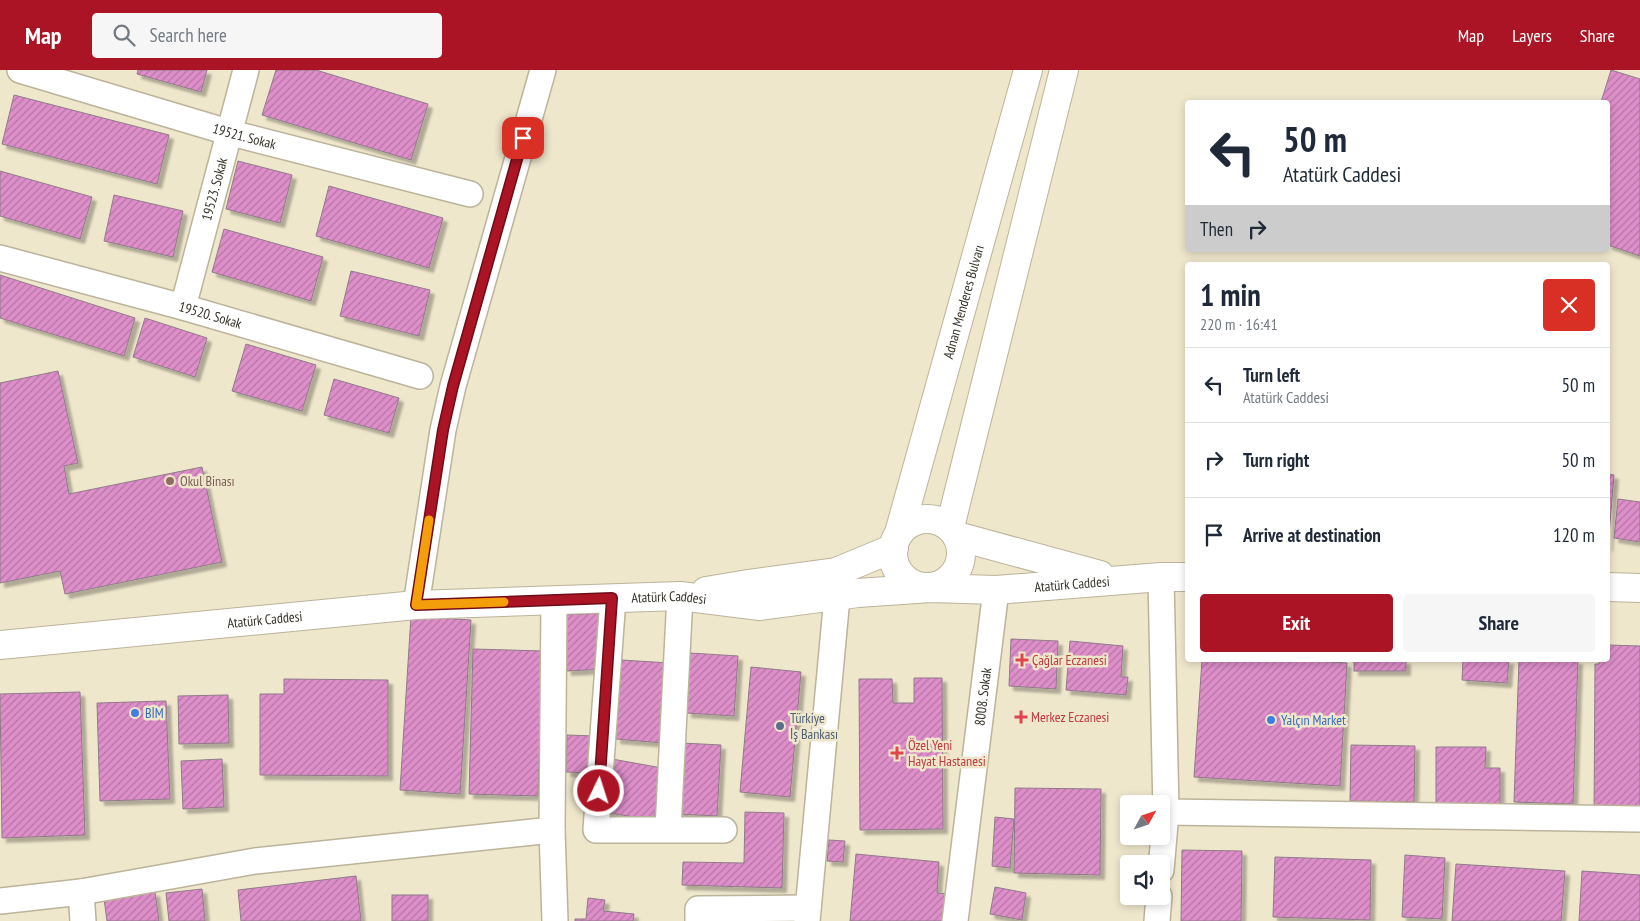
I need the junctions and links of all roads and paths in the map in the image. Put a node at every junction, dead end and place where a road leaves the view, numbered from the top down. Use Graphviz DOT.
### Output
graph roads {
  1 [pos="20,70"];
  2 [pos="246,70"];
  3 [pos="543,70"];
  4 [pos="1028,70"];
  5 [pos="1064,70"];
  6 [pos="230,133"];
  7 [pos="470,194"];
  8 [pos="0,258"];
  9 [pos="183,307"];
  10 [pos="420,376"];
  11 [pos="953,532"];
  12 [pos="897,540"];
  13 [pos="1174,577"];
  14 [pos="1121,581"];
  15 [pos="1610,587"];
  16 [pos="931,588"];
  17 [pos="1640,588"];
  18 [pos="996,590"];
  19 [pos="680,596"];
  20 [pos="836,597"];
  21 [pos="612,598"];
  22 [pos="554,600"];
  23 [pos="416,605"];
  24 [pos="0,645"];
  25 [pos="1167,795"];
  26 [pos="1170,812"];
  27 [pos="1640,819"];
  28 [pos="668,829"];
  29 [pos="552,830"];
  30 [pos="724,830"];
  31 [pos="82,892"];
  32 [pos="0,901"];
  33 [pos="1158,905"];
  34 [pos="807,914"];
  35 [pos="83,921"];
  36 [pos="555,921"];
  37 [pos="698,921"];
  38 [pos="955,921"];
  39 [pos="1157,921"];
  1 -- 6 [label="street, 19521. Sokak"];
  2 -- 6 [label="street, 19523. Sokak"];
  3 -- 23 [label="street"];
  4 -- 12 [label="street, Adnan Menderes Bulvarı"];
  5 -- 11 [label="street"];
  6 -- 7 [label="street, 19521. Sokak"];
  6 -- 9 [label="street, 19523. Sokak"];
  8 -- 9 [label="street, 19520. Sokak"];
  9 -- 10 [label="street, 19520. Sokak"];
  11 -- 12 [label="street"];
  11 -- 14 [label="street"];
  11 -- 16 [label="street"];
  12 -- 16 [label="street"];
  12 -- 19 [label="street"];
  13 -- 14 [label="street, Atatürk Caddesi"];
  13 -- 25 [label="street"];
  14 -- 18 [label="street, Atatürk Caddesi"];
  15 -- 17 [label="street"];
  16 -- 18 [label="street, Atatürk Caddesi"];
  16 -- 20 [label="street, Atatürk Caddesi"];
  18 -- 38 [label="street, 8008. Sokak"];
  19 -- 20 [label="street, Atatürk Caddesi"];
  19 -- 21 [label="street, Atatürk Caddesi"];
  19 -- 28 [label="street"];
  20 -- 34 [label="street"];
  21 -- 22 [label="street, Atatürk Caddesi"];
  21 -- 28 [label="street"];
  22 -- 23 [label="street, Atatürk Caddesi"];
  22 -- 29 [label="street"];
  23 -- 24 [label="street, Atatürk Caddesi"];
  26 -- 27 [label="street"];
  28 -- 30 [label="street"];
  29 -- 31 [label="street"];
  29 -- 36 [label="street"];
  31 -- 32 [label="street"];
  31 -- 35 [label="street"];
  33 -- 39 [label="street"];
  34 -- 37 [label="street"];
}
